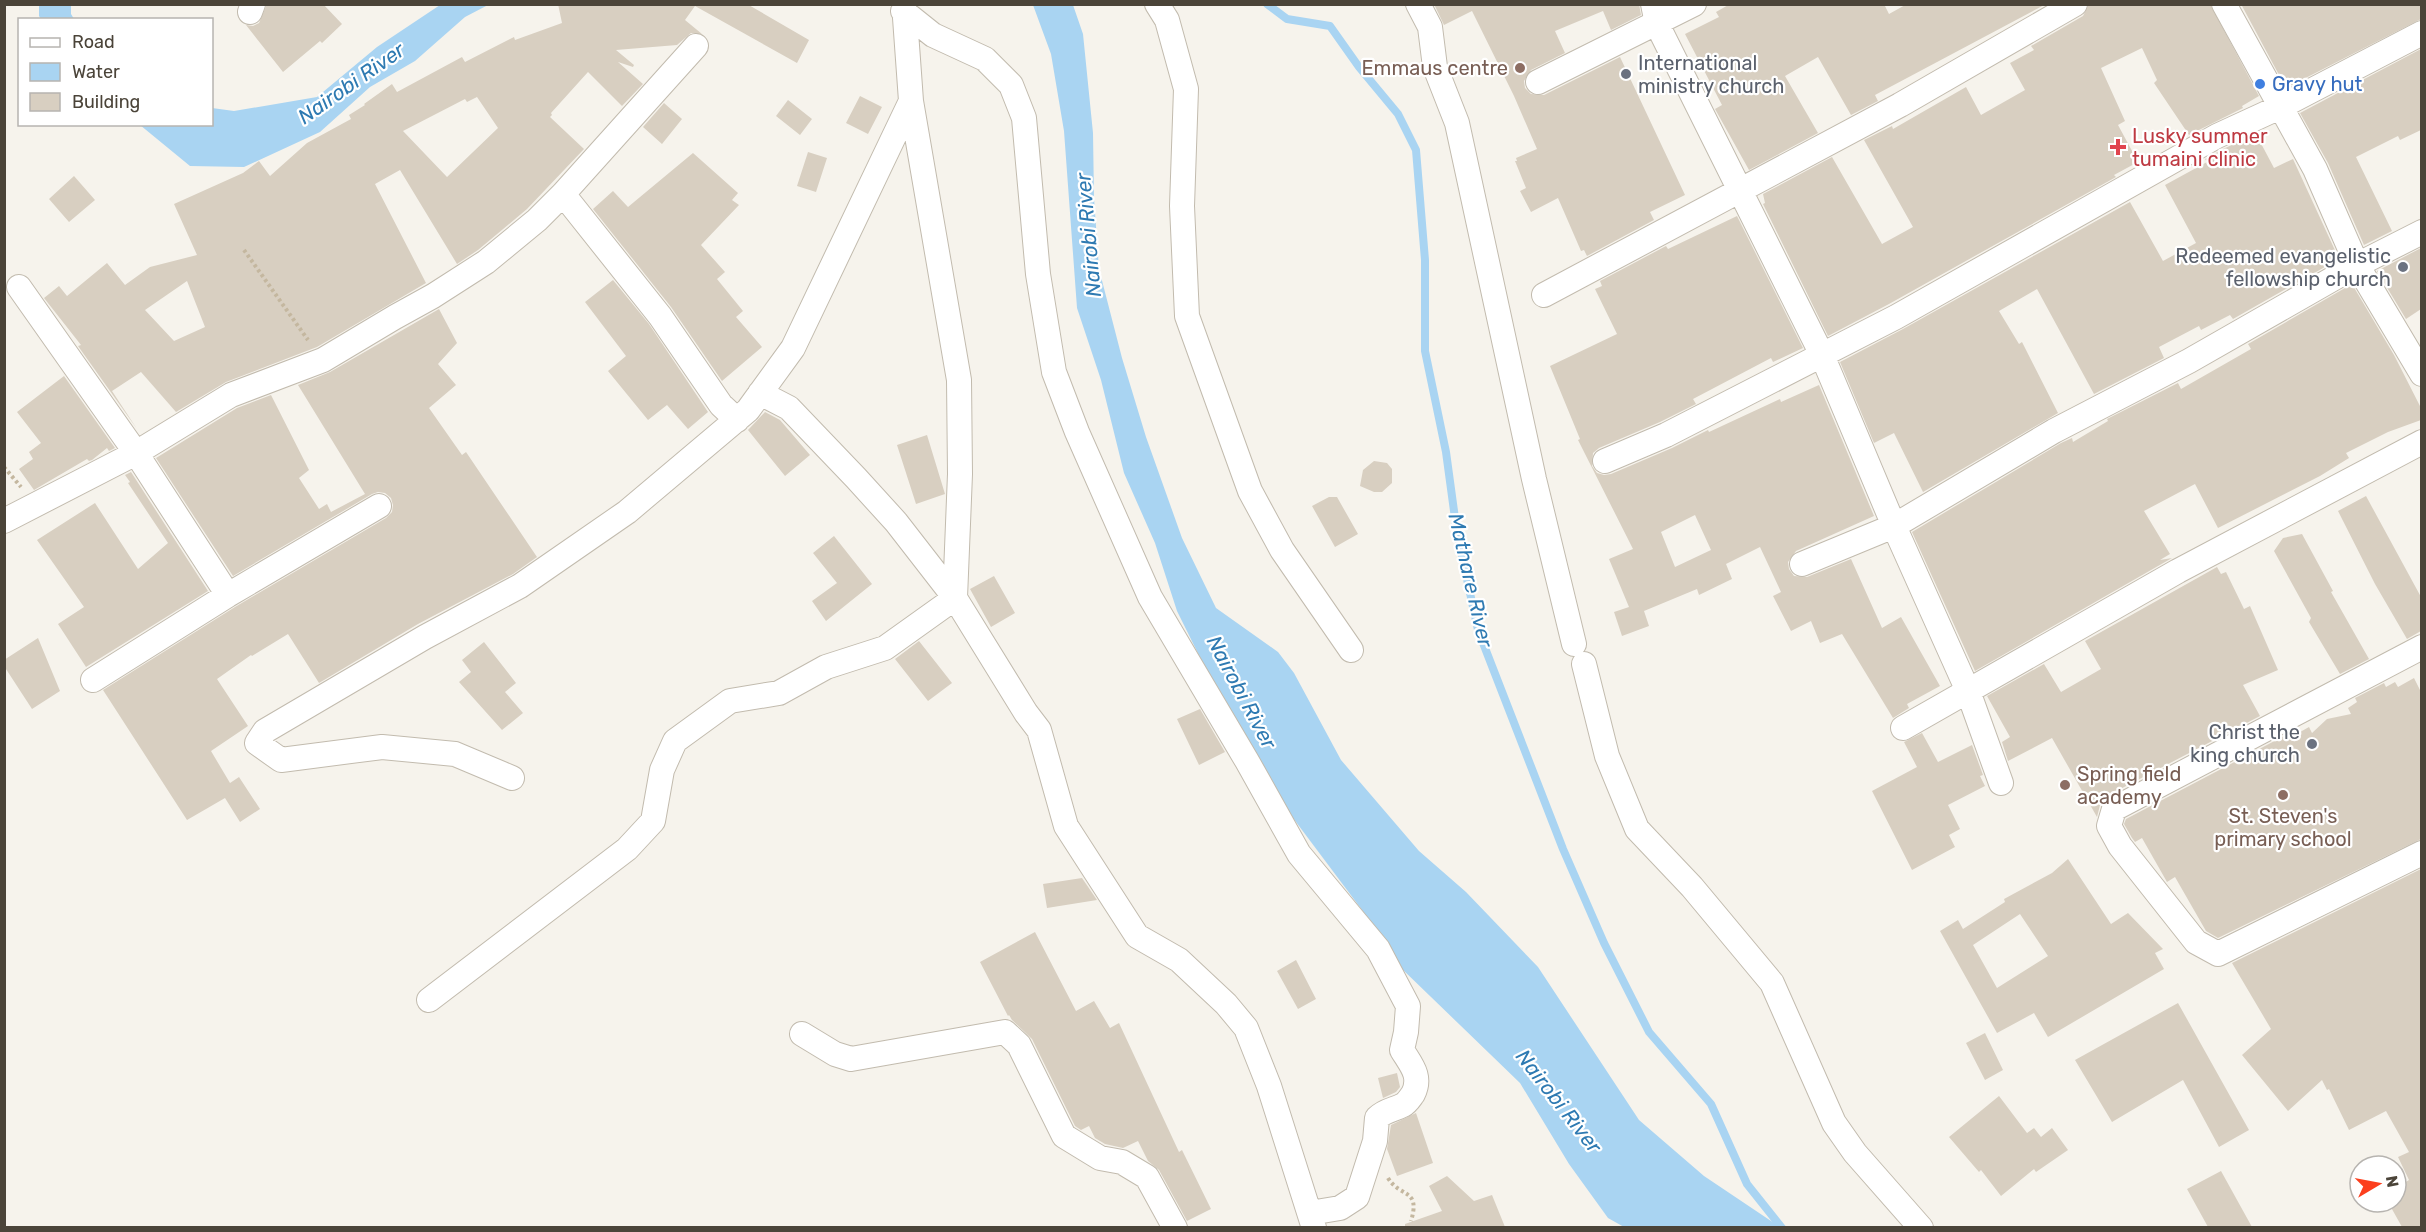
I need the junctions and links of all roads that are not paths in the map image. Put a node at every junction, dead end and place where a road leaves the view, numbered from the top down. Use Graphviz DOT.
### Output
graph roads {
  1 [pos="1157,4"];
  2 [pos="1418,4"];
  3 [pos="1694,4"];
  4 [pos="2075,4"];
  5 [pos="2224,4"];
  6 [pos="903,8"];
  7 [pos="1655,14"];
  8 [pos="2421,33"];
  9 [pos="696,46"];
  10 [pos="1538,82"];
  11 [pos="911,101"];
  12 [pos="2280,107"];
  13 [pos="1739,190"];
  14 [pos="563,194"];
  15 [pos="2421,232"];
  16 [pos="2357,265"];
  17 [pos="19,287"];
  18 [pos="1544,295"];
  19 [pos="1822,355"];
  20 [pos="2421,374"];
  21 [pos="760,393"];
  22 [pos="737,420"];
  23 [pos="2421,441"];
  24 [pos="136,453"];
  25 [pos="1605,461"];
  26 [pos="379,506"];
  27 [pos="4,521"];
  28 [pos="1894,526"];
  29 [pos="1802,564"];
  30 [pos="228,595"];
  31 [pos="955,598"];
  32 [pos="2421,647"];
  33 [pos="1352,650"];
  34 [pos="93,680"];
  35 [pos="1968,692"];
  36 [pos="1903,728"];
  37 [pos="512,778"];
  38 [pos="2001,783"];
  39 [pos="2421,853"];
  40 [pos="429,1000"];
  41 [pos="802,1034"];
  42 [pos="1312,1220"];
  43 [pos="1175,1227"];
  44 [pos="1921,1227"];
  1 -- 33 [label="street"];
  2 -- 44 [label="street"];
  3 -- 7 [label="street"];
  4 -- 13 [label="street"];
  5 -- 12 [label="street"];
  6 -- 11 [label="street"];
  6 -- 42 [label="street"];
  7 -- 10 [label="street"];
  7 -- 13 [label="street"];
  8 -- 12 [label="street"];
  9 -- 14 [label="street"];
  11 -- 21 [label="street"];
  11 -- 31 [label="street"];
  12 -- 16 [label="street"];
  12 -- 19 [label="street"];
  13 -- 18 [label="street"];
  13 -- 19 [label="street"];
  14 -- 22 [label="street"];
  14 -- 24 [label="street"];
  15 -- 16 [label="street"];
  16 -- 20 [label="street"];
  16 -- 28 [label="street"];
  17 -- 24 [label="street"];
  19 -- 25 [label="street"];
  19 -- 28 [label="street"];
  21 -- 22 [label="street"];
  21 -- 31 [label="street"];
  22 -- 37 [label="street"];
  23 -- 35 [label="street"];
  24 -- 27 [label="street"];
  24 -- 30 [label="street"];
  26 -- 30 [label="street"];
  28 -- 29 [label="street"];
  28 -- 35 [label="street"];
  30 -- 34 [label="street"];
  31 -- 40 [label="street"];
  31 -- 42 [label="street"];
  32 -- 39 [label="street"];
  35 -- 36 [label="street"];
  35 -- 38 [label="street"];
  41 -- 43 [label="street"];
}
